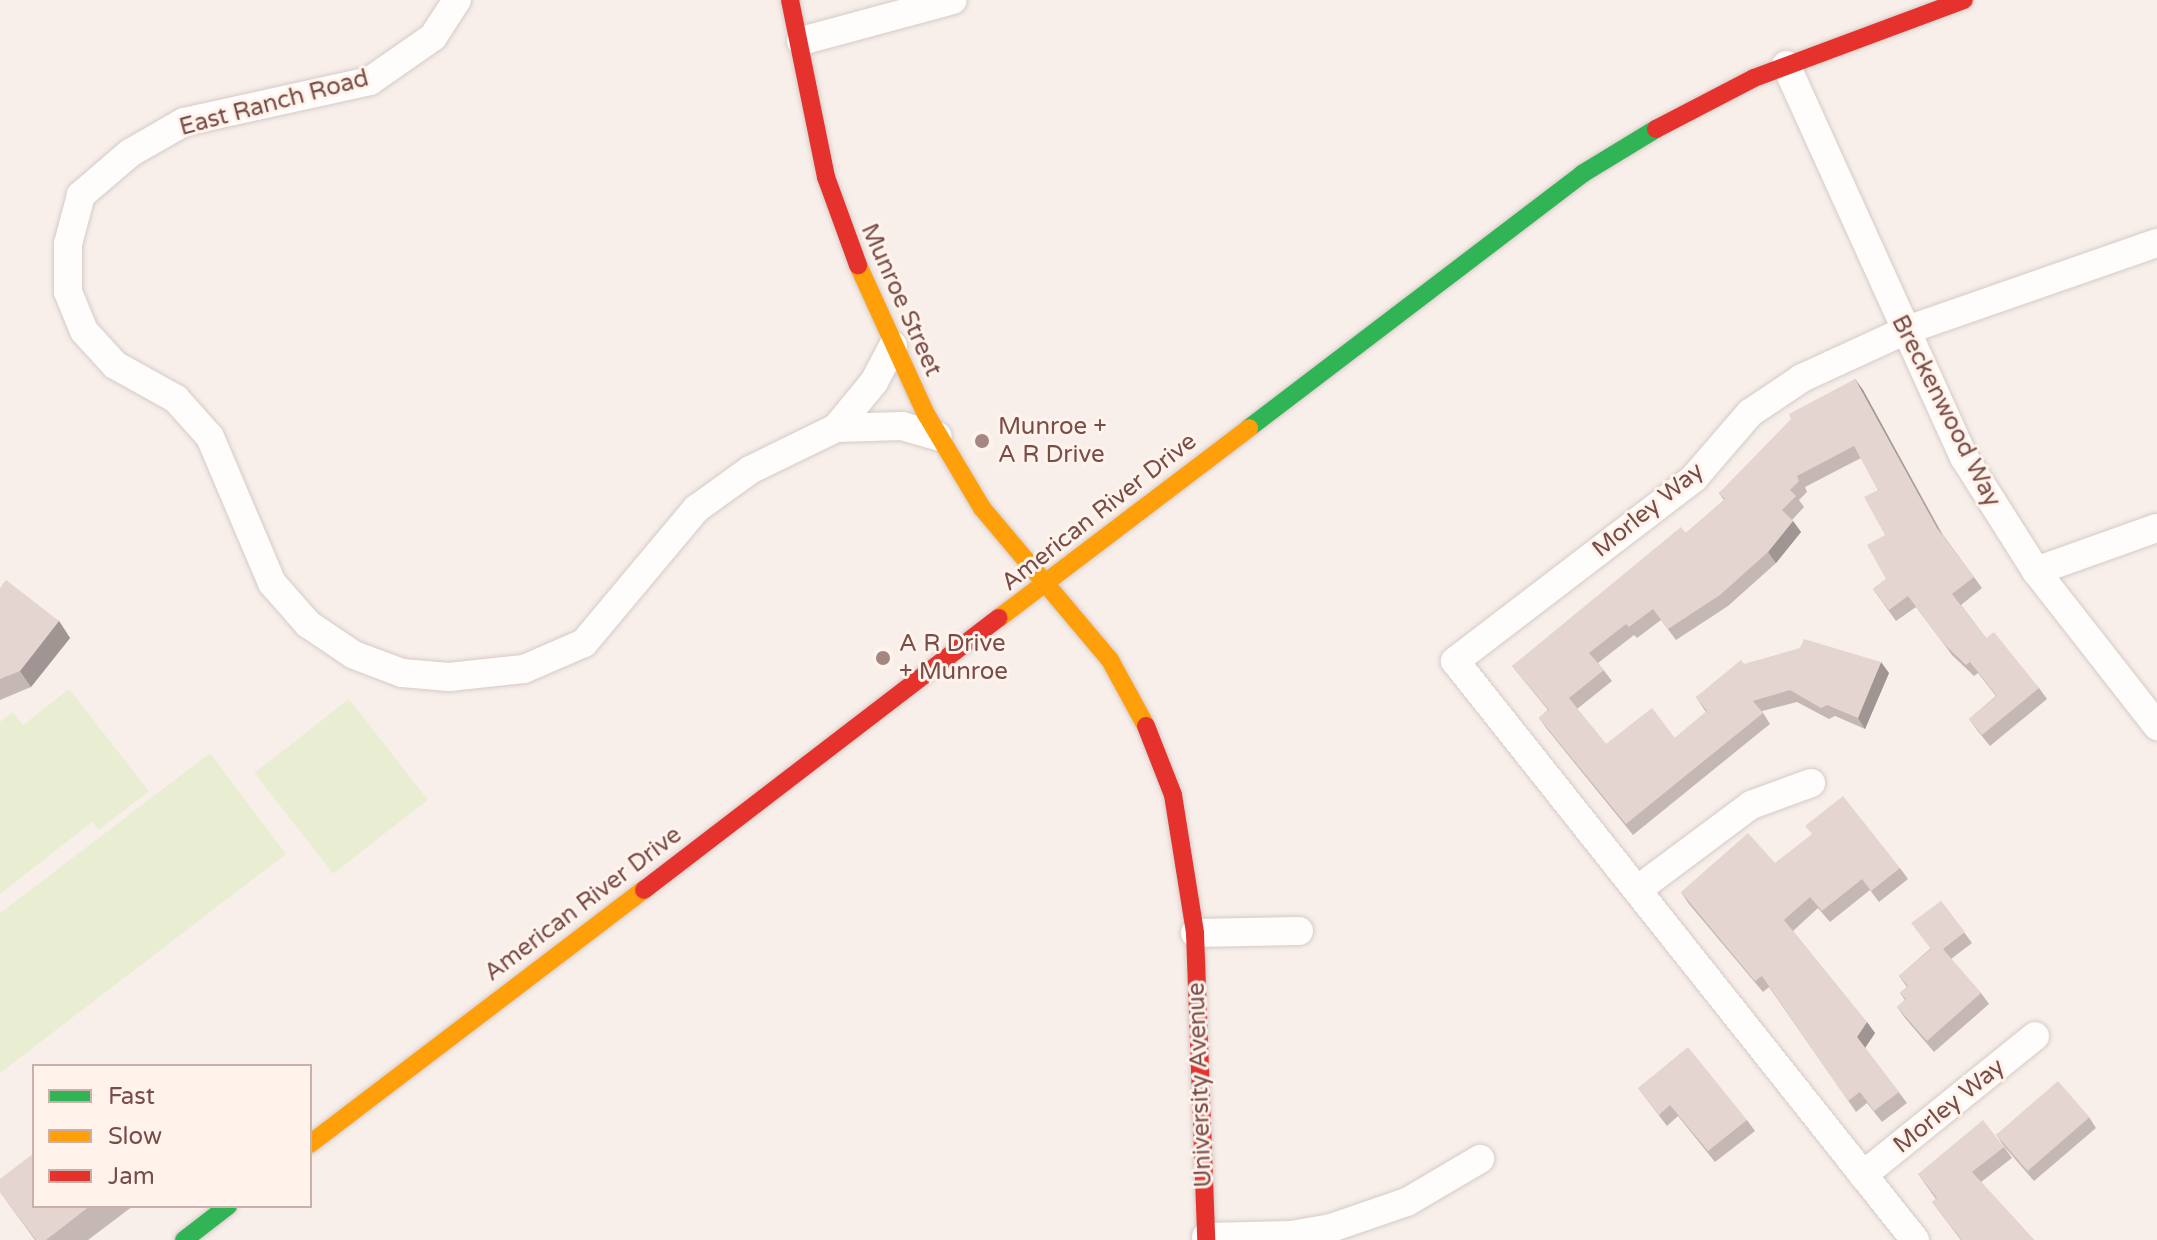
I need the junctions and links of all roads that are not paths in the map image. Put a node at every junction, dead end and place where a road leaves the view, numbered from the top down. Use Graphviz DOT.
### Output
graph roads {
  1 [pos="457,0"];
  2 [pos="790,0"];
  3 [pos="953,0"];
  4 [pos="1964,0"];
  5 [pos="801,41"];
  6 [pos="1786,65"];
  7 [pos="2157,243"];
  8 [pos="1904,331"];
  9 [pos="893,346"];
  10 [pos="836,428"];
  11 [pos="938,436"];
  12 [pos="2157,528"];
  13 [pos="2036,571"];
  14 [pos="1044,585"];
  15 [pos="2157,726"];
  16 [pos="1811,783"];
  17 [pos="1637,890"];
  18 [pos="1299,931"];
  19 [pos="1195,933"];
  20 [pos="2035,1036"];
  21 [pos="312,1142"];
  22 [pos="1480,1159"];
  23 [pos="1863,1175"];
  24 [pos="225,1208"];
  25 [pos="1206,1238"];
  26 [pos="184,1240"];
  27 [pos="1915,1240"];
  1 -- 10 [label="street, East Ranch Road"];
  2 -- 5 [label="street, Munroe Street"];
  3 -- 5 [label="street"];
  4 -- 6 [label="street, American River Drive"];
  5 -- 9 [label="street, Munroe Street"];
  6 -- 8 [label="street, Breckenwood Way"];
  6 -- 14 [label="street, American River Drive"];
  7 -- 8 [label="street, Morley Way"];
  8 -- 13 [label="street, Breckenwood Way"];
  8 -- 17 [label="street, Morley Way"];
  9 -- 10 [label="street, East Ranch Road"];
  9 -- 11 [label="street, Munroe Street"];
  10 -- 11 [label="street, East Ranch Road"];
  11 -- 14 [label="street, Munroe Street"];
  12 -- 13 [label="street"];
  13 -- 15 [label="street, Breckenwood Way"];
  14 -- 19 [label="street, University Avenue"];
  14 -- 21 [label="street, American River Drive"];
  16 -- 17 [label="street"];
  17 -- 23 [label="street, Morley Way"];
  18 -- 19 [label="street"];
  19 -- 25 [label="street, University Avenue"];
  20 -- 23 [label="street, Morley Way"];
  22 -- 25 [label="street, University Avenue"];
  23 -- 27 [label="street, Morley Way"];
  24 -- 26 [label="street"];
}
